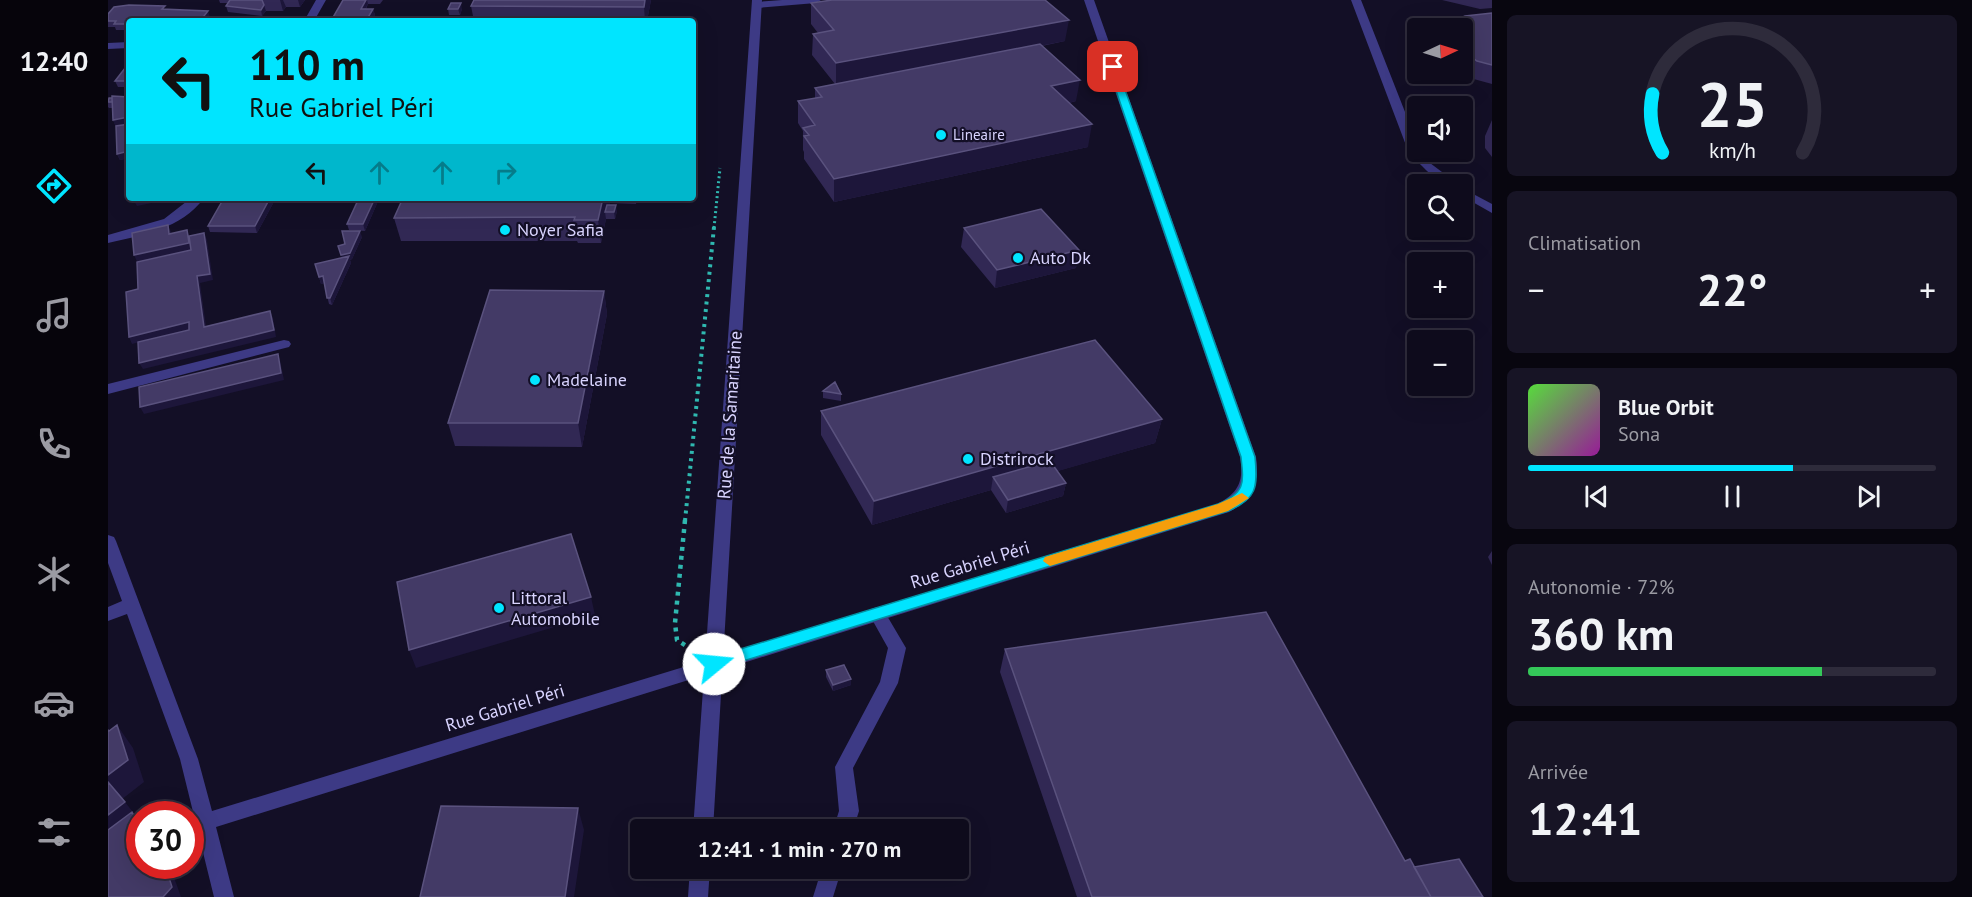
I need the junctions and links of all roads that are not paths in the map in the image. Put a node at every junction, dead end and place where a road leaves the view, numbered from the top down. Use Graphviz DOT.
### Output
graph roads {
  1 [pos="321,0"];
  2 [pos="816,0"];
  3 [pos="1089,0"];
  4 [pos="1356,0"];
  5 [pos="757,2"];
  6 [pos="311,18"];
  7 [pos="126,45"];
  8 [pos="108,46"];
  9 [pos="1438,174"];
  10 [pos="1473,198"];
  11 [pos="195,201"];
  12 [pos="1492,209"];
  13 [pos="108,239"];
  14 [pos="284,344"];
  15 [pos="108,389"];
  16 [pos="108,541"];
  17 [pos="131,605"];
  18 [pos="108,614"];
  19 [pos="877,614"];
  20 [pos="714,664"];
  21 [pos="199,801"];
  22 [pos="704,819"];
  23 [pos="846,819"];
  24 [pos="204,822"];
  25 [pos="699,879"];
  26 [pos="829,879"];
  27 [pos="224,897"];
  28 [pos="698,897"];
  29 [pos="823,897"];
  1 -- 6 [label="street"];
  2 -- 5 [label="street"];
  3 -- 19 [label="street, Rue Gabriel Péri"];
  4 -- 9 [label="street"];
  5 -- 20 [label="street, Rue de la Samaritaine"];
  7 -- 8 [label="street"];
  10 -- 12 [label="street"];
  11 -- 13 [label="street"];
  14 -- 15 [label="street"];
  16 -- 17 [label="street"];
  17 -- 18 [label="street"];
  17 -- 21 [label="street"];
  19 -- 20 [label="street, Rue Gabriel Péri"];
  19 -- 23 [label="street"];
  20 -- 22 [label="street, Rue de la Samaritaine"];
  20 -- 24 [label="street, Rue Gabriel Péri"];
  24 -- 27 [label="street"];
  25 -- 28 [label="street"];
  26 -- 29 [label="street"];
}
